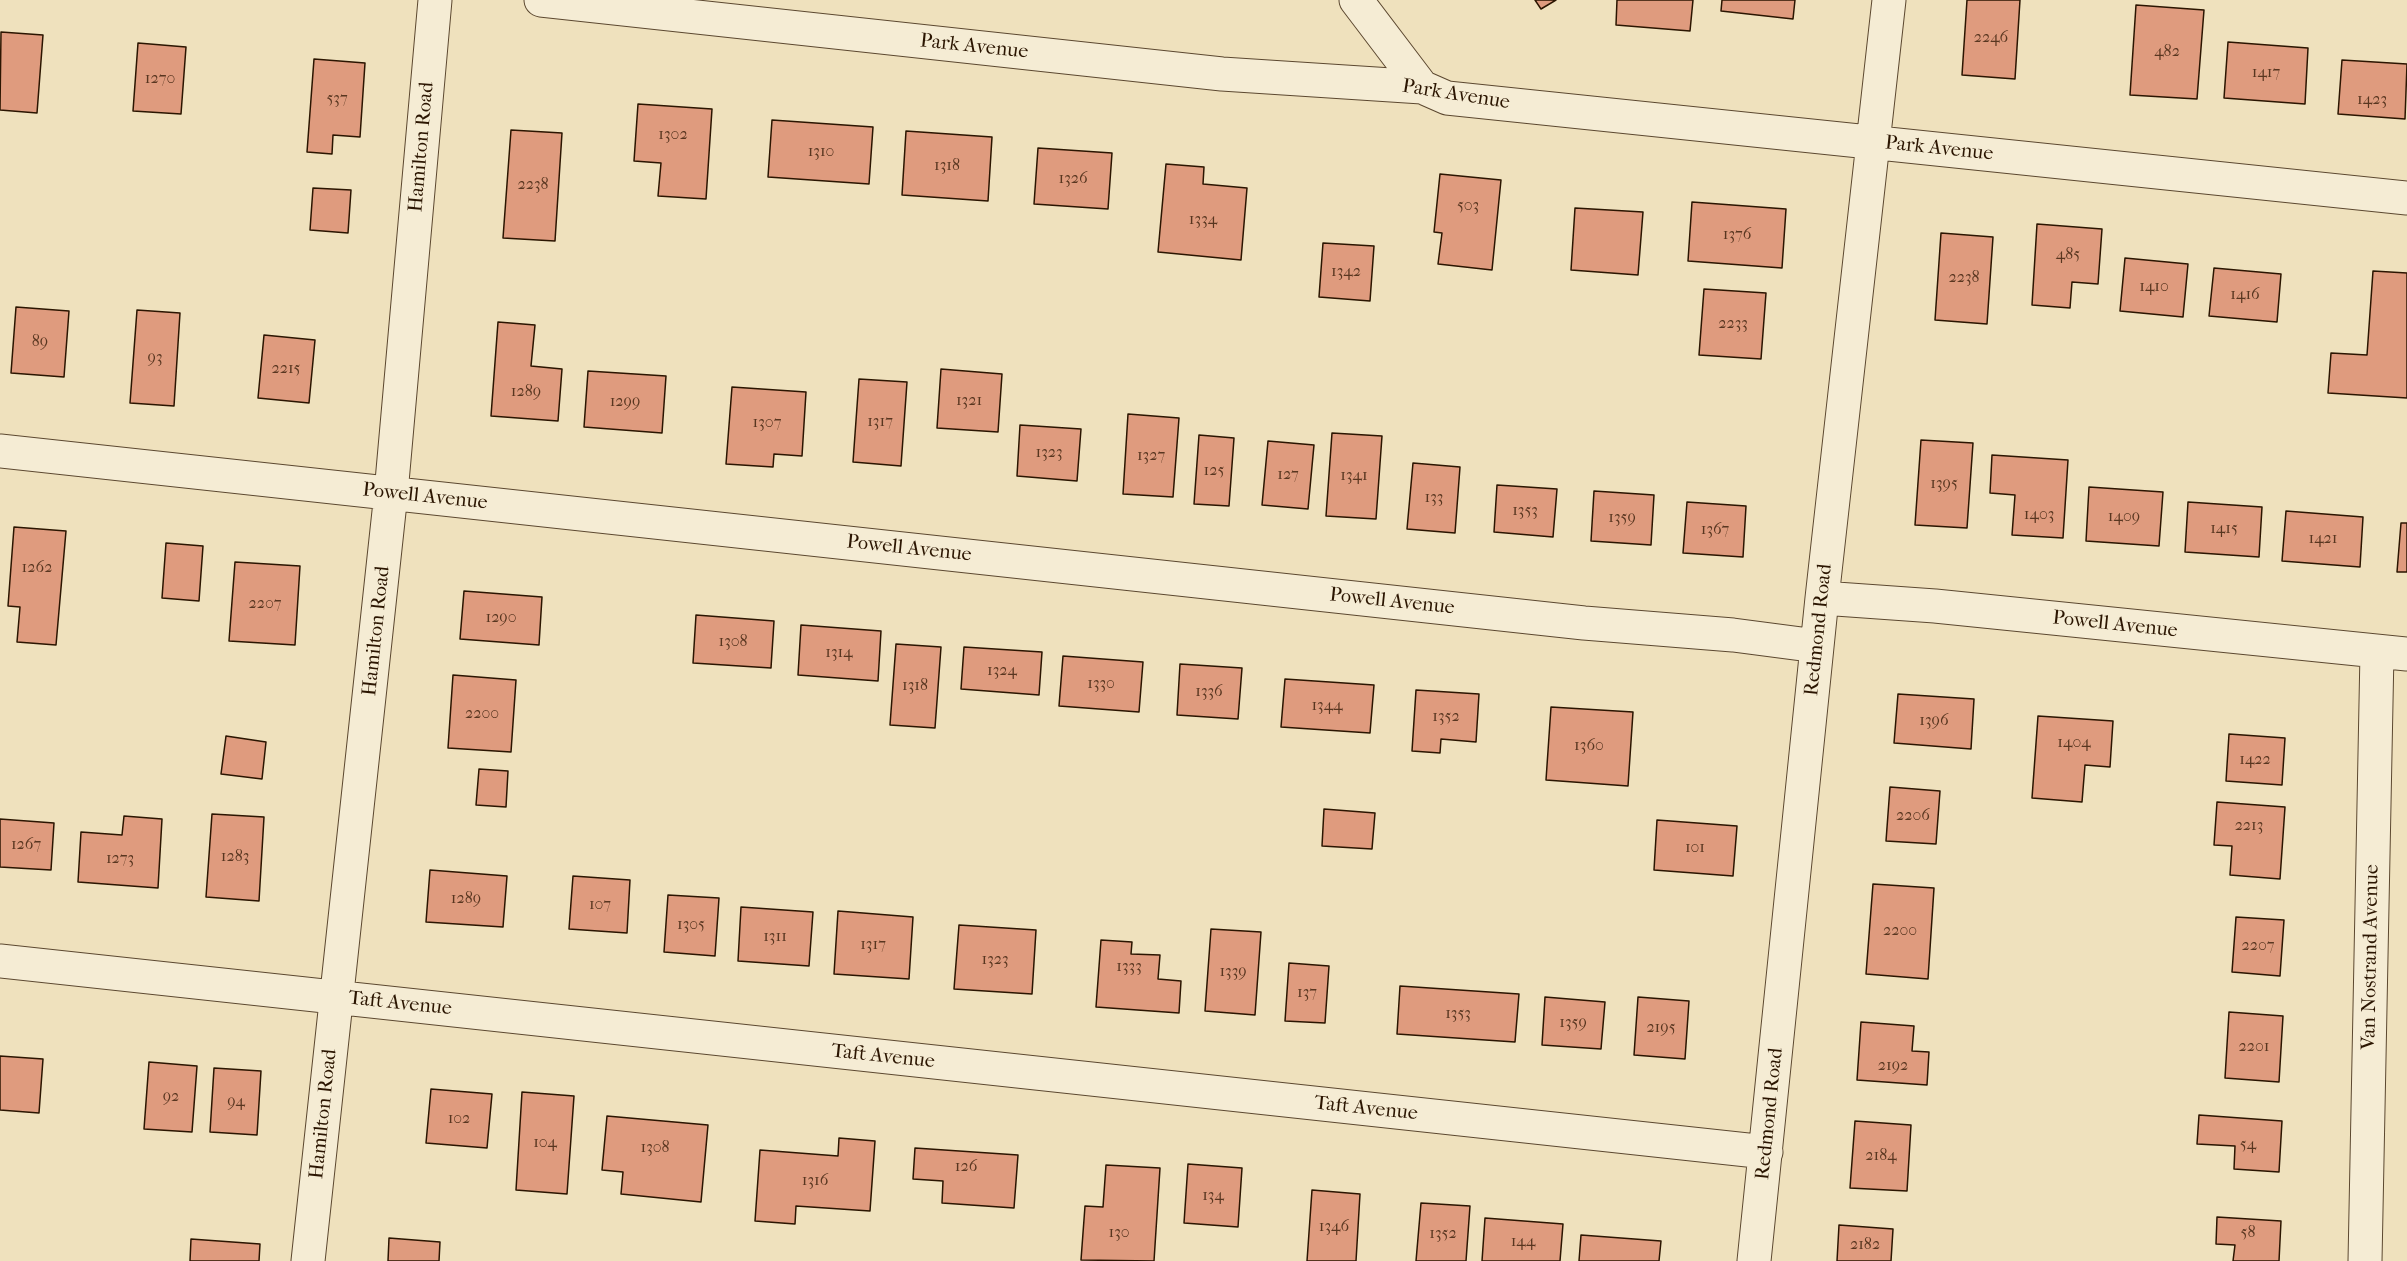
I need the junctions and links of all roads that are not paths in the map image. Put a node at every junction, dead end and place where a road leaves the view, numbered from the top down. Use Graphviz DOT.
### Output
graph roads {
  1 [pos="435,0"];
  2 [pos="541,0"];
  3 [pos="1356,0"];
  4 [pos="1889,0"];
  5 [pos="1422,87"];
  6 [pos="1874,142"];
  7 [pos="2407,198"];
  8 [pos="0,452"];
  9 [pos="391,493"];
  10 [pos="1822,598"];
  11 [pos="1817,646"];
  12 [pos="2392,653"];
  13 [pos="0,961"];
  14 [pos="337,998"];
  15 [pos="1766,1152"];
  16 [pos="308,1261"];
  17 [pos="1754,1261"];
  18 [pos="2365,1261"];
  1 -- 9 [label="street, Hamilton Road"];
  2 -- 5 [label="street, Park Avenue"];
  3 -- 5 [label="street"];
  4 -- 6 [label="street, Redmond Road"];
  5 -- 6 [label="street, Park Avenue"];
  6 -- 7 [label="street, Park Avenue"];
  6 -- 10 [label="street, Redmond Road"];
  8 -- 9 [label="street, Powell Avenue"];
  9 -- 11 [label="street, Powell Avenue"];
  9 -- 14 [label="street, Hamilton Road"];
  10 -- 11 [label="street, Redmond Road"];
  10 -- 12 [label="street, Powell Avenue"];
  11 -- 15 [label="street, Redmond Road"];
  12 -- 18 [label="street, Van Nostrand Avenue"];
  13 -- 14 [label="street, Taft Avenue"];
  14 -- 15 [label="street, Taft Avenue"];
  14 -- 16 [label="street, Hamilton Road"];
  15 -- 17 [label="street, Redmond Road"];
}
